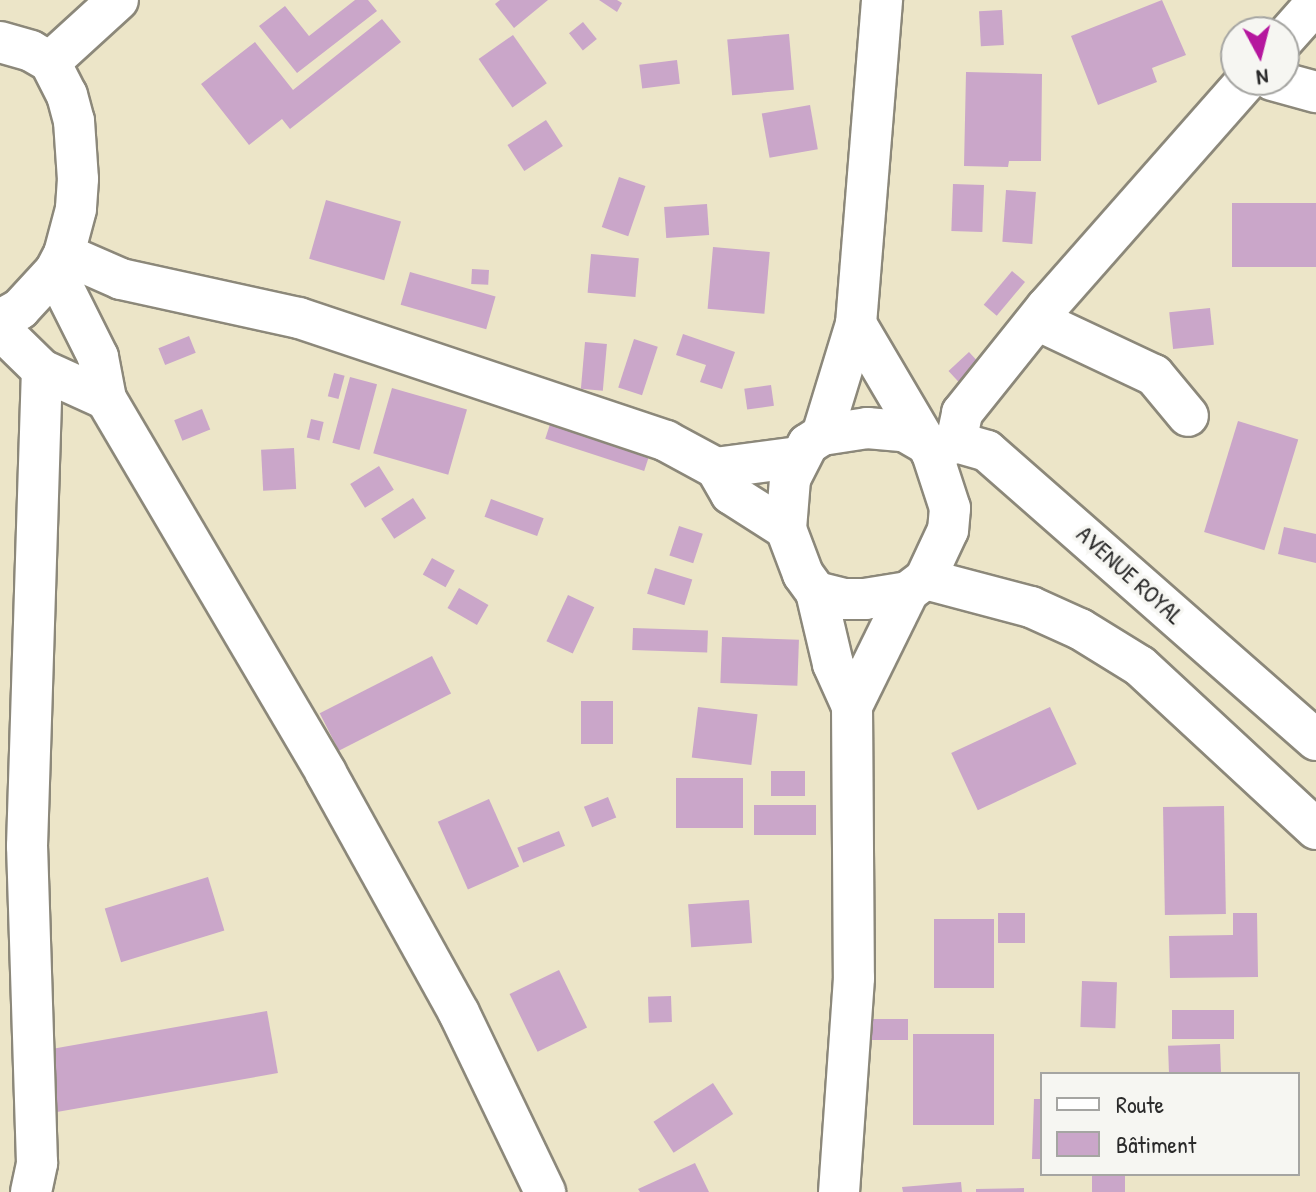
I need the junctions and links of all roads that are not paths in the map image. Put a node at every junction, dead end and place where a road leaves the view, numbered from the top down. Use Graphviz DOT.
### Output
graph roads {
  1 [pos="118,0"];
  2 [pos="882,0"];
  3 [pos="1316,3"];
  4 [pos="1300,21"];
  5 [pos="0,42"];
  6 [pos="50,62"];
  7 [pos="1233,96"];
  8 [pos="60,263"];
  9 [pos="0,320"];
  10 [pos="1039,321"];
  11 [pos="856,324"];
  12 [pos="0,329"];
  13 [pos="42,370"];
  14 [pos="106,399"];
  15 [pos="1188,416"];
  16 [pos="937,445"];
  17 [pos="810,446"];
  18 [pos="716,468"];
  19 [pos="786,529"];
  20 [pos="916,585"];
  21 [pos="816,592"];
  22 [pos="852,706"];
  23 [pos="1316,740"];
  24 [pos="1316,829"];
  25 [pos="31,1192"];
  26 [pos="545,1192"];
  27 [pos="839,1192"];
  1 -- 6 [label="street"];
  2 -- 11 [label="street"];
  3 -- 4 [label="street"];
  5 -- 6 [label="street"];
  6 -- 8 [label="street"];
  7 -- 10 [label="street"];
  8 -- 9 [label="street"];
  8 -- 14 [label="street"];
  8 -- 18 [label="street"];
  10 -- 15 [label="street"];
  10 -- 16 [label="street"];
  11 -- 16 [label="street"];
  11 -- 17 [label="street"];
  12 -- 13 [label="street"];
  13 -- 14 [label="street"];
  13 -- 25 [label="street"];
  14 -- 26 [label="street"];
  16 -- 17 [label="street"];
  16 -- 20 [label="street"];
  16 -- 23 [label="street, AVENUE ROYAL"];
  17 -- 18 [label="street"];
  17 -- 19 [label="street"];
  18 -- 19 [label="street"];
  19 -- 21 [label="street"];
  20 -- 21 [label="street"];
  20 -- 22 [label="street"];
  20 -- 24 [label="street"];
  21 -- 22 [label="street"];
  22 -- 27 [label="street"];
}
